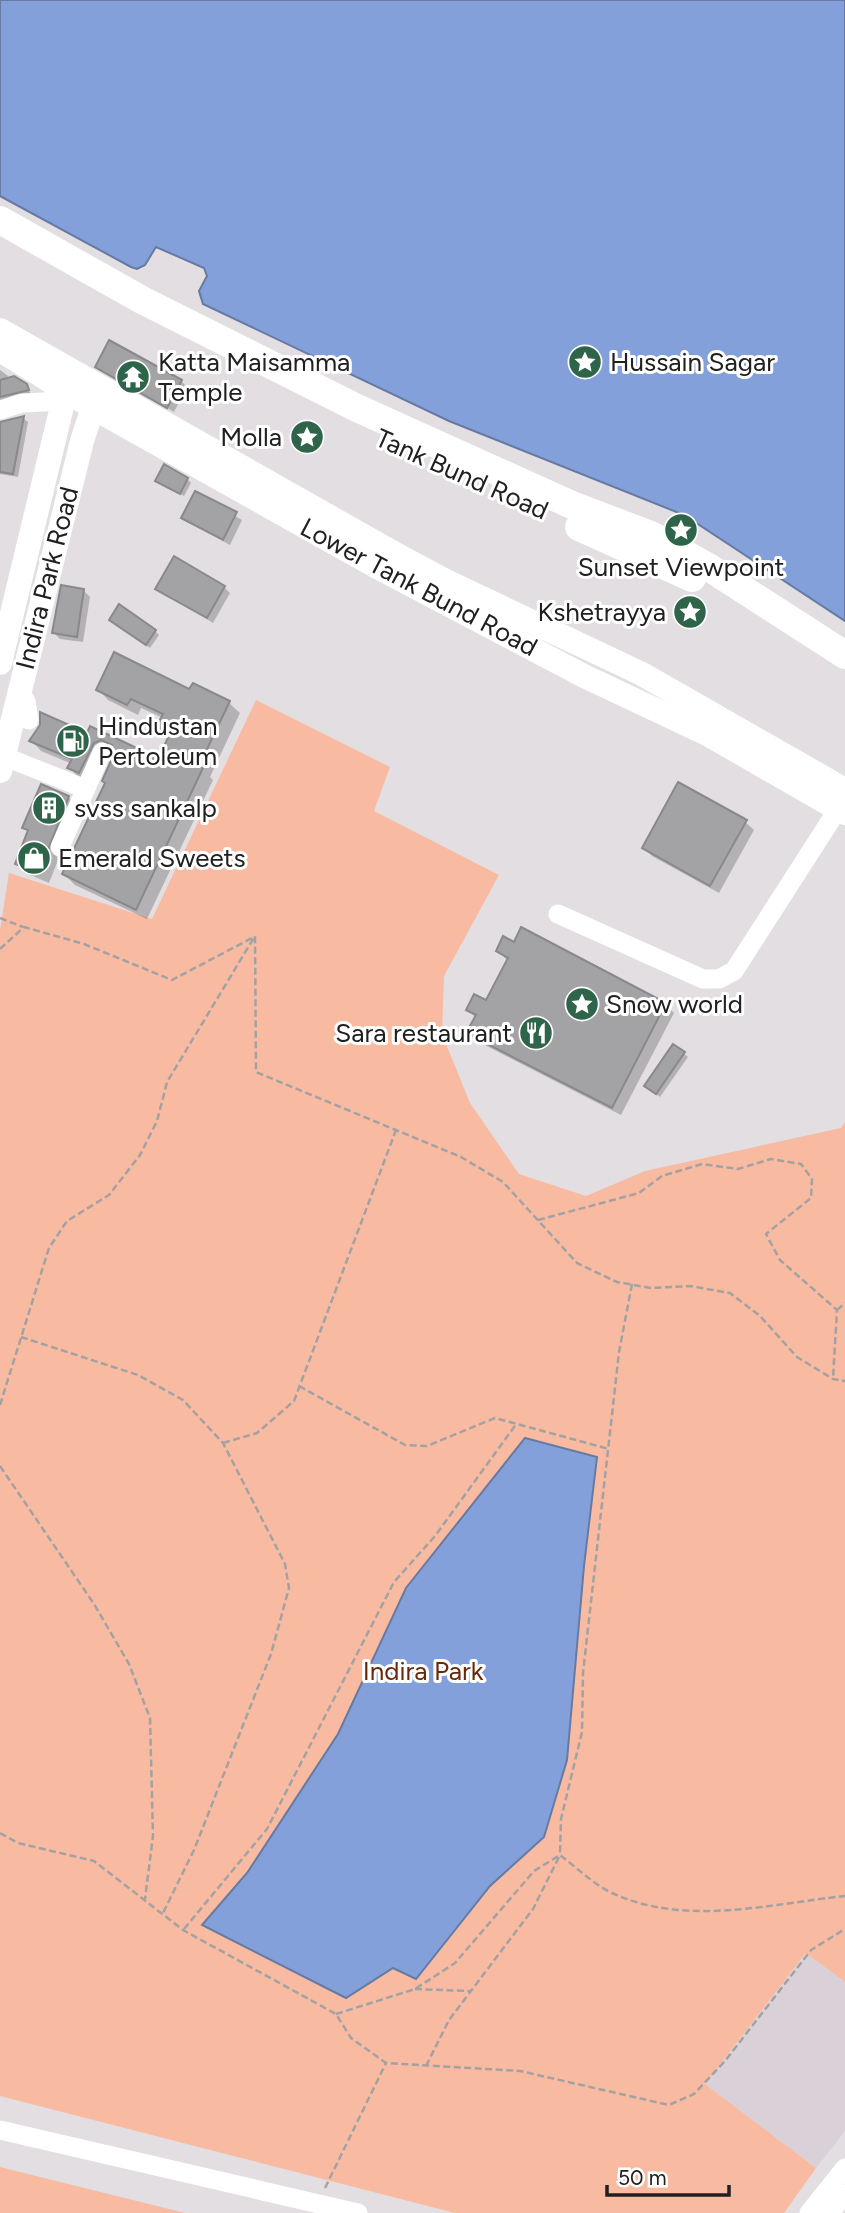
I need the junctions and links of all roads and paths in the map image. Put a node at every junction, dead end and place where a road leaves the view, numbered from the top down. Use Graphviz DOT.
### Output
graph roads {
  1 [pos="0,220"];
  2 [pos="0,241"];
  3 [pos="0,330"];
  4 [pos="0,350"];
  5 [pos="68,388"];
  6 [pos="96,397"];
  7 [pos="0,410"];
  8 [pos="5,619"];
  9 [pos="845,655"];
  10 [pos="0,663"];
  11 [pos="845,675"];
  12 [pos="19,691"];
  13 [pos="102,752"];
  14 [pos="3,758"];
  15 [pos="86,789"];
  16 [pos="843,804"];
  17 [pos="60,847"];
  18 [pos="558,914"];
  19 [pos="0,918"];
  20 [pos="24,927"];
  21 [pos="255,936"];
  22 [pos="0,949"];
  23 [pos="396,1130"];
  24 [pos="538,1220"];
  25 [pos="632,1284"];
  26 [pos="845,1303"];
  27 [pos="837,1310"];
  28 [pos="22,1337"];
  29 [pos="833,1379"];
  30 [pos="845,1381"];
  31 [pos="299,1386"];
  32 [pos="0,1405"];
  33 [pos="517,1423"];
  34 [pos="223,1443"];
  35 [pos="609,1449"];
  36 [pos="0,1466"];
  37 [pos="0,1833"];
  38 [pos="560,1855"];
  39 [pos="844,1895"];
  40 [pos="145,1900"];
  41 [pos="162,1914"];
  42 [pos="845,1929"];
  43 [pos="183,1930"];
  44 [pos="415,1989"];
  45 [pos="470,1991"];
  46 [pos="336,2014"];
  47 [pos="386,2063"];
  48 [pos="426,2066"];
  49 [pos="0,2130"];
  50 [pos="845,2168"];
  51 [pos="845,2194"];
  52 [pos="317,2203"];
  53 [pos="358,2213"];
  54 [pos="809,2213"];
  55 [pos="830,2213"];
  1 -- 9 [label="highway"];
  2 -- 11 [label="highway, Tank Bund Road"];
  3 -- 5 [label="main road, Lower Tank Bund Road"];
  4 -- 5 [label="main road, Lower Tank Bund Road"];
  5 -- 6 [label="main road, Lower Tank Bund Road"];
  5 -- 7 [label="street"];
  5 -- 8 [label="main road, Indira Park Road"];
  6 -- 12 [label="main road, Indira Park Road"];
  6 -- 16 [label="main road, Lower Tank Bund Road"];
  8 -- 10 [label="main road, Indira Park Road"];
  12 -- 14 [label="main road, Indira Park Road"];
  12 -- 14 [label="street"];
  13 -- 15 [label="street"];
  14 -- 15 [label="street"];
  15 -- 17 [label="street"];
  16 -- 18 [label="street"];
  19 -- 20 [label="path"];
  20 -- 21 [label="path"];
  20 -- 22 [label="path"];
  21 -- 23 [label="path"];
  21 -- 28 [label="path"];
  23 -- 24 [label="path"];
  23 -- 31 [label="path"];
  24 -- 25 [label="path"];
  24 -- 27 [label="path"];
  25 -- 29 [label="path"];
  25 -- 35 [label="path"];
  26 -- 27 [label="path"];
  27 -- 29 [label="path"];
  28 -- 32 [label="path"];
  28 -- 34 [label="path"];
  29 -- 30 [label="path"];
  31 -- 33 [label="path"];
  31 -- 34 [label="path"];
  33 -- 35 [label="path"];
  33 -- 43 [label="path"];
  34 -- 41 [label="path"];
  35 -- 38 [label="path"];
  36 -- 40 [label="path"];
  37 -- 40 [label="path"];
  38 -- 39 [label="path"];
  38 -- 44 [label="path"];
  38 -- 45 [label="path"];
  40 -- 41 [label="path"];
  41 -- 43 [label="path"];
  42 -- 48 [label="path"];
  43 -- 46 [label="path"];
  44 -- 45 [label="path"];
  44 -- 46 [label="path"];
  45 -- 48 [label="path"];
  46 -- 47 [label="path"];
  47 -- 48 [label="path"];
  47 -- 52 [label="path"];
  49 -- 52 [label="street"];
  50 -- 54 [label="street"];
  51 -- 55 [label="street"];
  52 -- 53 [label="street"];
}
